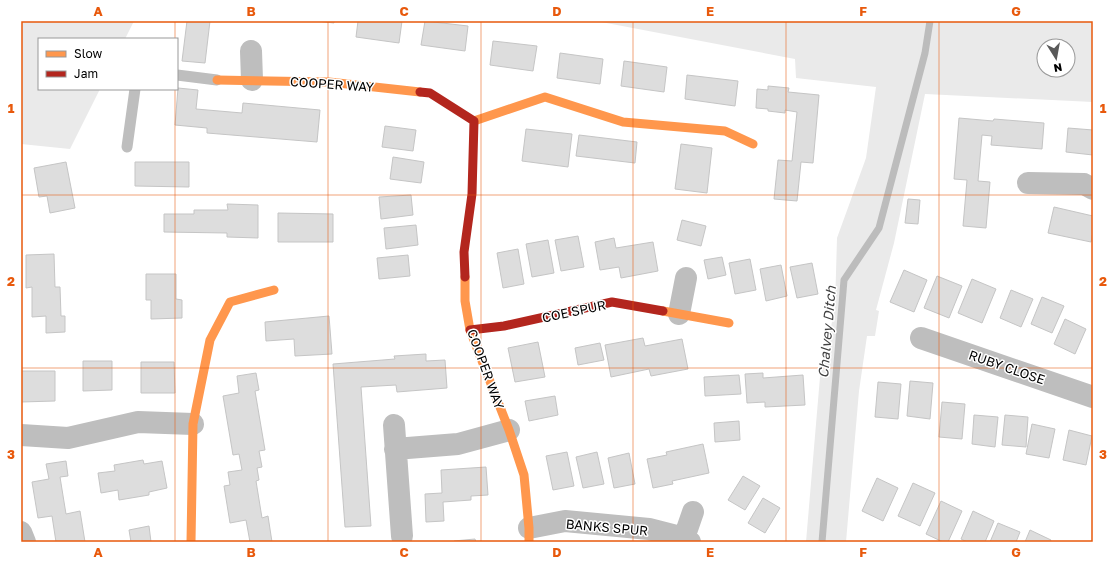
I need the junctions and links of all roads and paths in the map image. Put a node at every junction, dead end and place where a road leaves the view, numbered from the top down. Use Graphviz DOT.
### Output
graph roads {
  1 [pos="251,51"];
  2 [pos="178,75"];
  3 [pos="217,80"];
  4 [pos="252,80"];
  5 [pos="135,90"];
  6 [pos="474,121"];
  7 [pos="753,144"];
  8 [pos="127,147"];
  9 [pos="1028,183"];
  10 [pos="1093,188"];
  11 [pos="686,278"];
  12 [pos="274,290"];
  13 [pos="679,314"];
  14 [pos="729,323"];
  15 [pos="470,330"];
  16 [pos="920,338"];
  17 [pos="1093,397"];
  18 [pos="193,424"];
  19 [pos="394,426"];
  20 [pos="509,430"];
  21 [pos="21,435"];
  22 [pos="395,449"];
  23 [pos="693,512"];
  24 [pos="21,532"];
  25 [pos="529,535"];
  26 [pos="402,536"];
  27 [pos="687,540"];
  28 [pos="25,542"];
  29 [pos="191,542"];
  1 -- 4 [label="street"];
  2 -- 3 [label="lane"];
  3 -- 4 [label="street, COOPER WAY"];
  4 -- 6 [label="street, COOPER WAY"];
  5 -- 8 [label="lane"];
  6 -- 7 [label="street"];
  6 -- 15 [label="street, COOPER WAY"];
  9 -- 10 [label="street"];
  11 -- 13 [label="street"];
  12 -- 18 [label="street"];
  13 -- 14 [label="street, COE SPUR"];
  13 -- 15 [label="street, COE SPUR"];
  15 -- 20 [label="street, COOPER WAY"];
  16 -- 17 [label="street, RUBY CLOSE"];
  18 -- 21 [label="street"];
  18 -- 29 [label="street"];
  19 -- 22 [label="street"];
  20 -- 22 [label="street"];
  20 -- 25 [label="street, COOPER WAY"];
  22 -- 26 [label="street"];
  23 -- 27 [label="street, BANKS SPUR"];
  24 -- 28 [label="street"];
  25 -- 27 [label="street, BANKS SPUR"];
}
